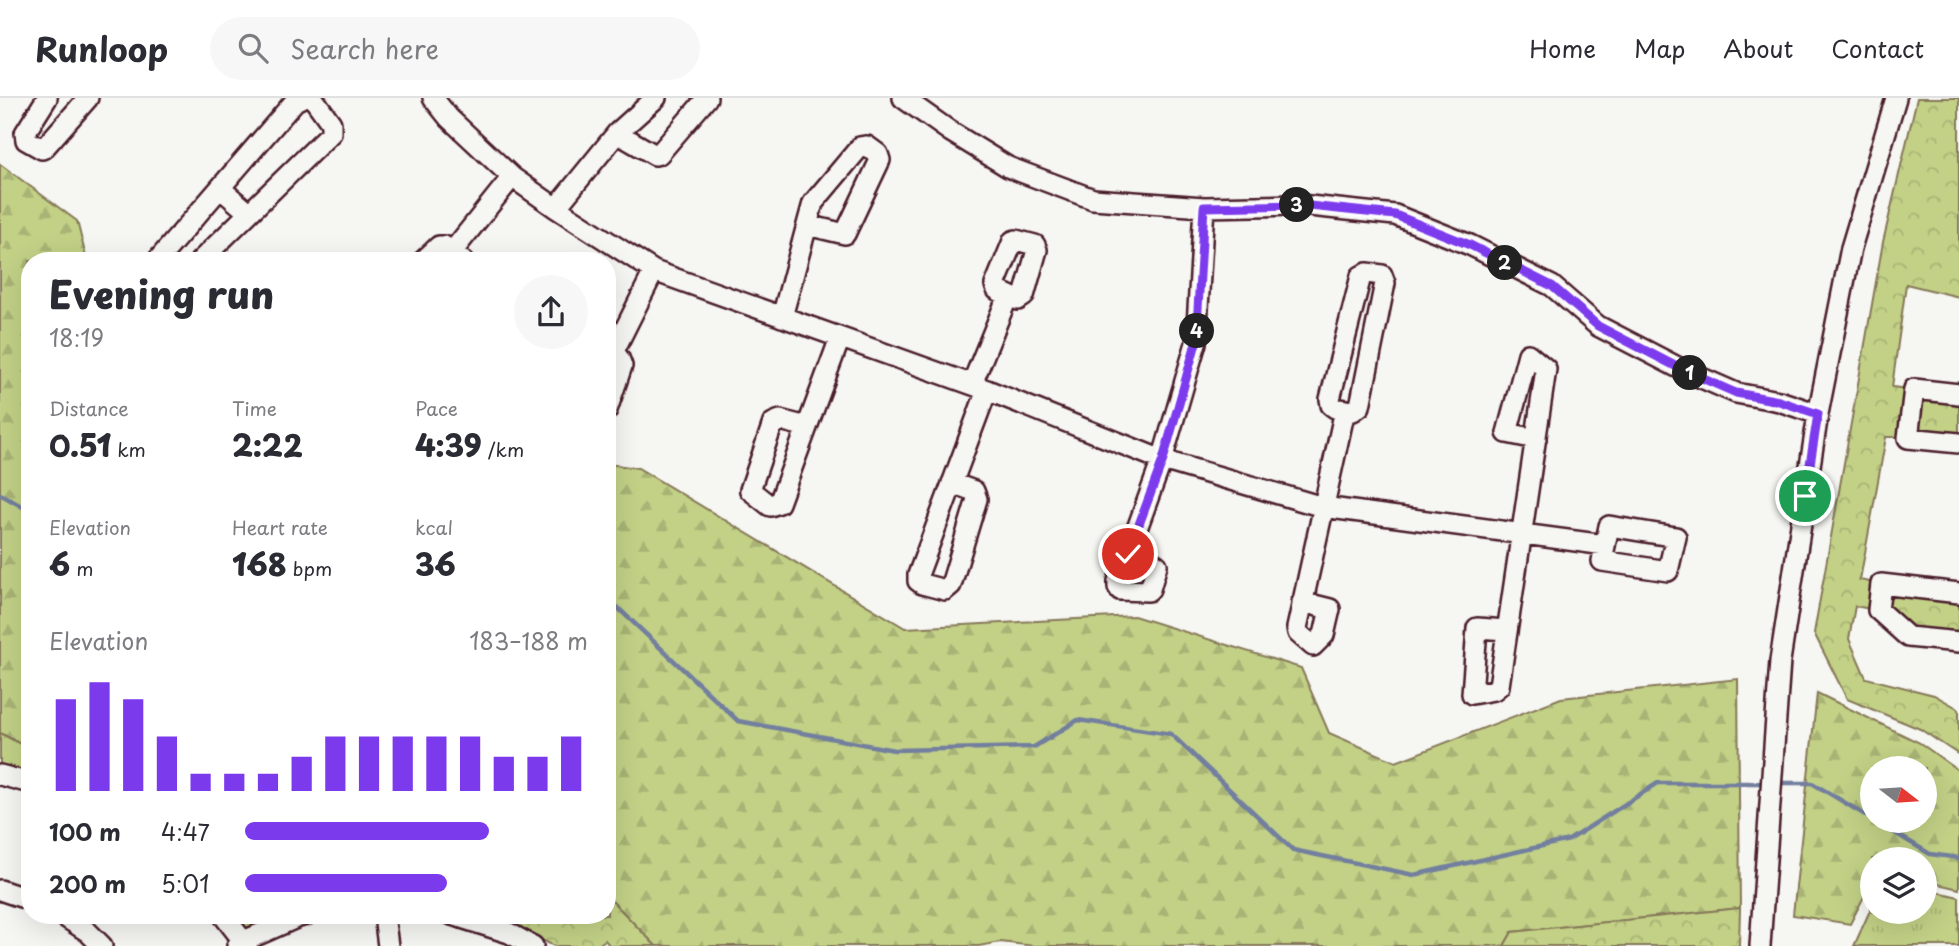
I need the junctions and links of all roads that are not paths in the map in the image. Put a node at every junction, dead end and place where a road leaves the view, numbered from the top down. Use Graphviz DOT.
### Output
graph roads {
  1 [pos="47,98"];
  2 [pos="88,98"];
  3 [pos="301,98"];
  4 [pos="313,98"];
  5 [pos="433,98"];
  6 [pos="656,98"];
  7 [pos="707,98"];
  8 [pos="903,98"];
  9 [pos="1896,98"];
  10 [pos="617,133"];
  11 [pos="512,177"];
  12 [pos="220,188"];
  13 [pos="1204,207"];
  14 [pos="556,208"];
  15 [pos="249,213"];
  16 [pos="807,225"];
  17 [pos="165,252"];
  18 [pos="209,252"];
  19 [pos="433,252"];
  20 [pos="452,252"];
  21 [pos="460,252"];
  22 [pos="654,271"];
  23 [pos="1008,296"];
  24 [pos="782,317"];
  25 [pos="840,338"];
  26 [pos="616,343"];
  27 [pos="616,357"];
  28 [pos="616,384"];
  29 [pos="979,387"];
  30 [pos="1959,394"];
  31 [pos="1345,410"];
  32 [pos="1818,414"];
  33 [pos="807,427"];
  34 [pos="1536,439"];
  35 [pos="1959,443"];
  36 [pos="1163,460"];
  37 [pos="952,484"];
  38 [pos="1323,507"];
  39 [pos="1522,533"];
  40 [pos="1605,545"];
  41 [pos="1128,554"];
  42 [pos="1959,593"];
  43 [pos="1302,602"];
  44 [pos="1507,630"];
  45 [pos="1959,642"];
  46 [pos="0,775"];
  47 [pos="21,781"];
  48 [pos="0,890"];
  49 [pos="21,897"];
  50 [pos="76,924"];
  51 [pos="229,924"];
  52 [pos="284,924"];
  53 [pos="385,924"];
  54 [pos="480,924"];
  55 [pos="243,944"];
  56 [pos="102,946"];
  57 [pos="388,946"];
  58 [pos="533,946"];
  59 [pos="1760,946"];
  1 -- 2 [label="street"];
  3 -- 12 [label="street"];
  4 -- 15 [label="street"];
  5 -- 11 [label="street"];
  6 -- 10 [label="street"];
  7 -- 10 [label="street"];
  8 -- 13 [label="street"];
  9 -- 32 [label="street"];
  10 -- 14 [label="street"];
  11 -- 14 [label="street"];
  11 -- 21 [label="street"];
  12 -- 15 [label="street"];
  12 -- 17 [label="street"];
  13 -- 32 [label="street"];
  13 -- 36 [label="street"];
  14 -- 22 [label="street"];
  15 -- 18 [label="street"];
  16 -- 16 [label="street"];
  16 -- 24 [label="street"];
  19 -- 20 [label="street"];
  22 -- 24 [label="street"];
  22 -- 26 [label="street"];
  23 -- 29 [label="street"];
  24 -- 25 [label="street"];
  25 -- 29 [label="street"];
  25 -- 33 [label="street"];
  27 -- 28 [label="street"];
  29 -- 36 [label="street"];
  29 -- 37 [label="street"];
  30 -- 35 [label="street"];
  31 -- 31 [label="street"];
  31 -- 38 [label="street"];
  32 -- 59 [label="street"];
  34 -- 39 [label="street"];
  36 -- 38 [label="street"];
  36 -- 41 [label="street"];
  37 -- 37 [label="street"];
  38 -- 39 [label="street"];
  38 -- 43 [label="street"];
  39 -- 40 [label="street"];
  39 -- 44 [label="street"];
  42 -- 45 [label="street"];
  46 -- 47 [label="street"];
  48 -- 49 [label="street"];
  50 -- 56 [label="street"];
  51 -- 55 [label="street"];
  52 -- 55 [label="street"];
  53 -- 57 [label="street"];
  54 -- 58 [label="street"];
}
